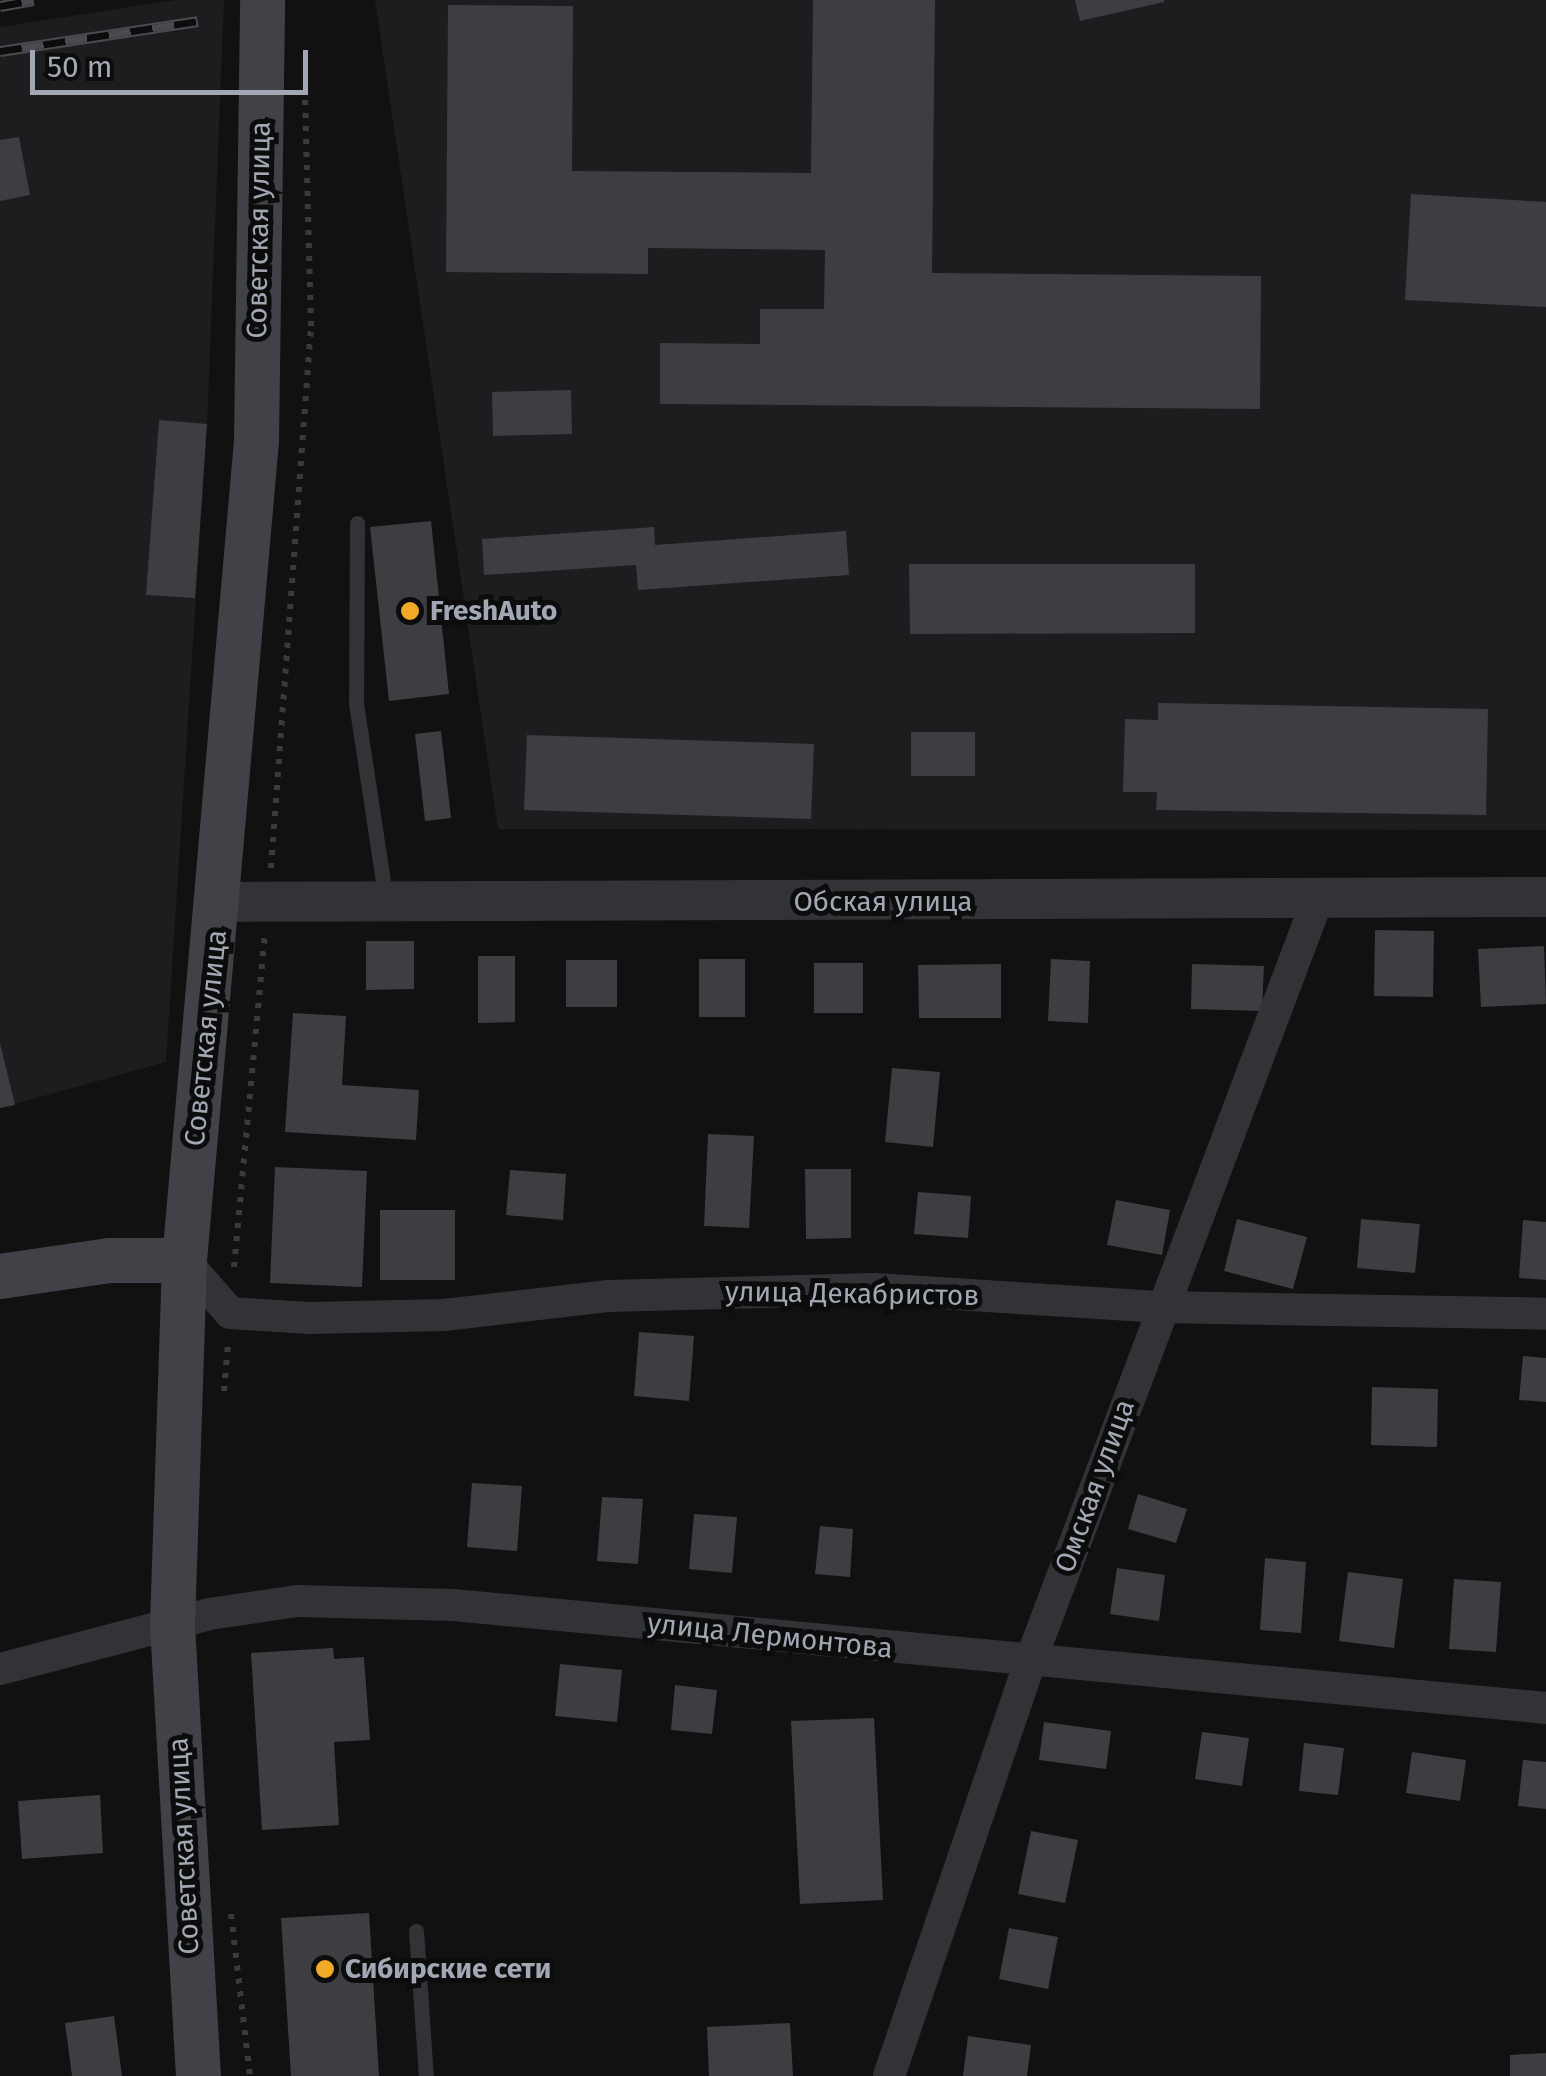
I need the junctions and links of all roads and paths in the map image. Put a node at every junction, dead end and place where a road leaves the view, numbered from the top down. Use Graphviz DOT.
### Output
graph roads {
  1 [pos="262,0"];
  2 [pos="304,72"];
  3 [pos="358,523"];
  4 [pos="1546,897"];
  5 [pos="1317,901"];
  6 [pos="220,902"];
  7 [pos="386,903"];
  8 [pos="268,906"];
  9 [pos="184,1260"];
  10 [pos="0,1276"];
  11 [pos="1162,1306"];
  12 [pos="230,1313"];
  13 [pos="1546,1314"];
  14 [pos="223,1407"];
  15 [pos="172,1624"];
  16 [pos="1030,1662"];
  17 [pos="0,1669"];
  18 [pos="1546,1708"];
  19 [pos="228,1910"];
  20 [pos="416,1932"];
  21 [pos="198,2076"];
  22 [pos="250,2076"];
  23 [pos="426,2076"];
  24 [pos="889,2076"];
  1 -- 6 [label="main road, Советская улица"];
  2 -- 8 [label="path"];
  3 -- 7 [label="lane"];
  4 -- 5 [label="street, Обская улица"];
  5 -- 7 [label="street, Обская улица"];
  5 -- 11 [label="street, Омская улица"];
  6 -- 8 [label="street, Обская улица"];
  6 -- 9 [label="main road, Советская улица"];
  7 -- 8 [label="street, Обская улица"];
  8 -- 12 [label="path"];
  9 -- 10 [label="main road"];
  9 -- 12 [label="street"];
  9 -- 15 [label="main road, Советская улица"];
  11 -- 12 [label="street, улица Декабристов"];
  11 -- 13 [label="street, улица Декабристов"];
  11 -- 16 [label="street, Омская улица"];
  12 -- 14 [label="path"];
  15 -- 16 [label="street, улица Лермонтова"];
  15 -- 17 [label="street, улица Лермонтова"];
  15 -- 21 [label="main road, Советская улица"];
  16 -- 18 [label="street, улица Лермонтова"];
  16 -- 24 [label="street, Омская улица"];
  19 -- 22 [label="path"];
  20 -- 23 [label="lane"];
}
